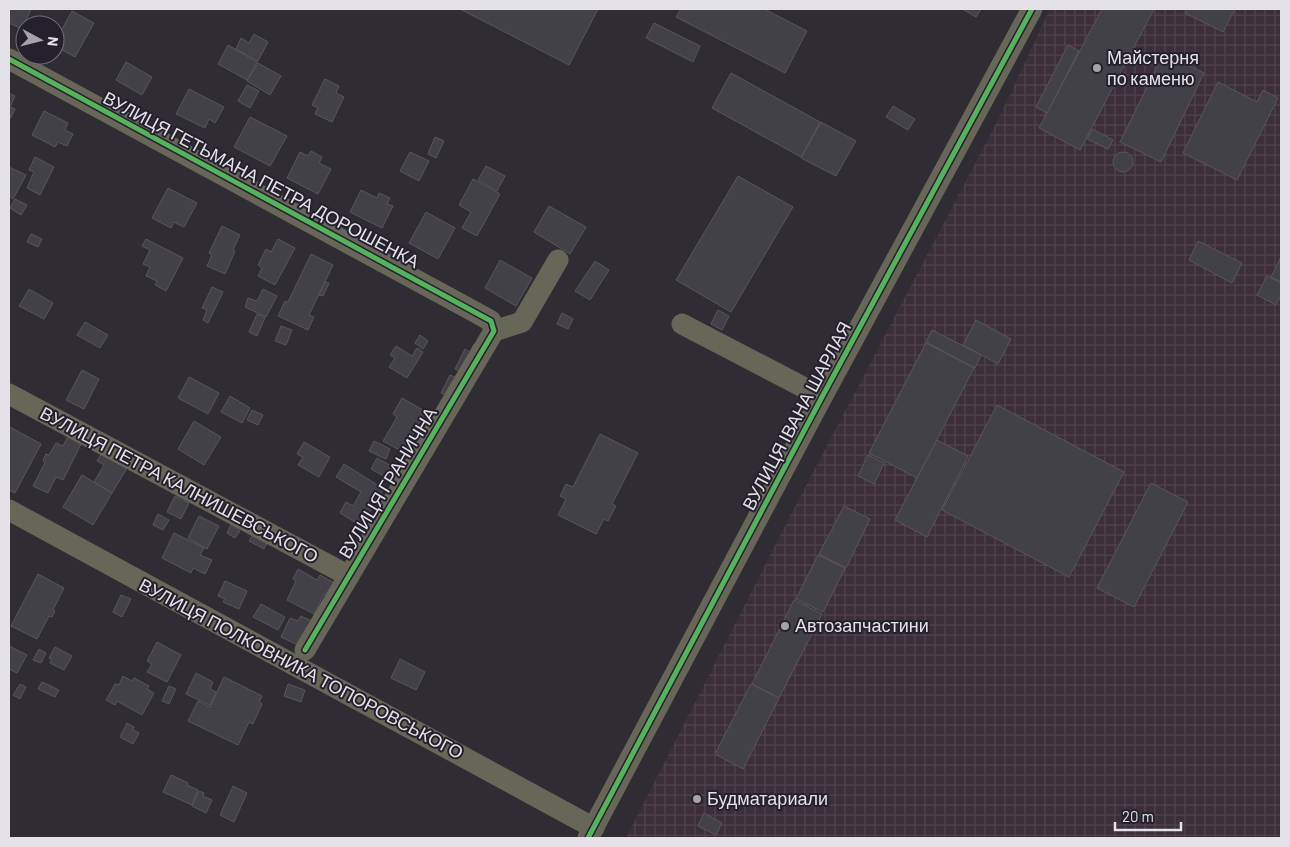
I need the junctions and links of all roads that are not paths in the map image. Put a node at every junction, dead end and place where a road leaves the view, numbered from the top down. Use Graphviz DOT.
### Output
graph roads {
  1 [pos="1032,9"];
  2 [pos="9,59"];
  3 [pos="558,260"];
  4 [pos="682,324"];
  5 [pos="494,331"];
  6 [pos="9,394"];
  7 [pos="822,397"];
  8 [pos="9,510"];
  9 [pos="349,576"];
  10 [pos="305,650"];
  11 [pos="591,833"];
  1 -- 7 [label="street, ВУЛИЦЯ ІВАНА ШАРЛАЯ"];
  2 -- 5 [label="street, ВУЛИЦЯ ГЕТЬМАНА ПЕТРА ДОРОШЕНКА"];
  3 -- 5 [label="street"];
  4 -- 7 [label="street"];
  5 -- 9 [label="street, ВУЛИЦЯ ГРАНИЧНА"];
  6 -- 9 [label="street, ВУЛИЦЯ ПЕТРА КАЛНИШЕВСЬКОГО"];
  7 -- 11 [label="street, ВУЛИЦЯ ІВАНА ШАРЛАЯ"];
  8 -- 11 [label="street, ВУЛИЦЯ ПОЛКОВНИКА ТОПОРОВСЬКОГО"];
  9 -- 10 [label="street, ВУЛИЦЯ ГРАНИЧНА"];
}
